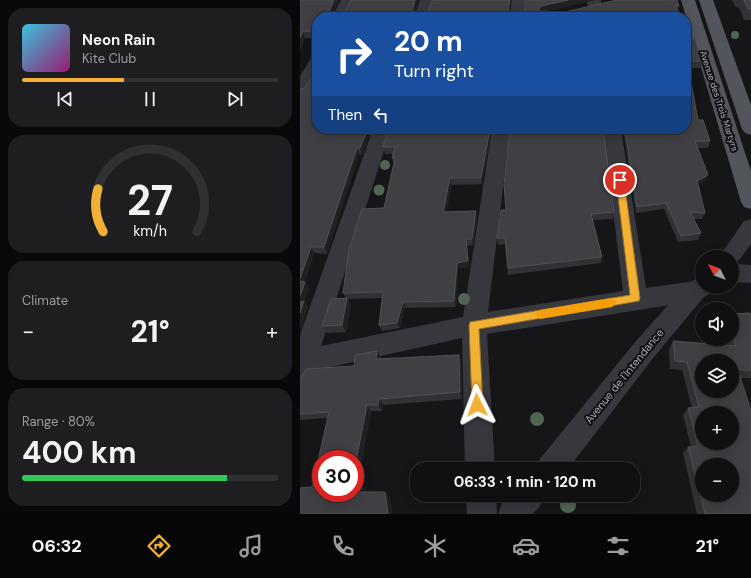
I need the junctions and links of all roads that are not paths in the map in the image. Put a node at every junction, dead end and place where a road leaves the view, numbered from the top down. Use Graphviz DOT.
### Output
graph roads {
  1 [pos="348,0"];
  2 [pos="427,0"];
  3 [pos="519,0"];
  4 [pos="688,0"];
  5 [pos="706,0"];
  6 [pos="598,6"];
  7 [pos="581,8"];
  8 [pos="342,12"];
  9 [pos="423,12"];
  10 [pos="517,12"];
  11 [pos="312,65"];
  12 [pos="300,91"];
  13 [pos="751,129"];
  14 [pos="380,134"];
  15 [pos="500,134"];
  16 [pos="613,134"];
  17 [pos="751,202"];
  18 [pos="749,238"];
  19 [pos="737,250"];
  20 [pos="739,273"];
  21 [pos="751,274"];
  22 [pos="695,289"];
  23 [pos="695,292"];
  24 [pos="636,298"];
  25 [pos="474,325"];
  26 [pos="301,365"];
  27 [pos="480,462"];
  28 [pos="556,462"];
  29 [pos="481,502"];
  30 [pos="523,502"];
  31 [pos="482,514"];
  32 [pos="513,514"];
  1 -- 8 [label="street"];
  2 -- 9 [label="street"];
  3 -- 10 [label="street"];
  4 -- 17 [label="main road, Avenue des Trois Martyrs"];
  5 -- 13 [label="main road, Avenue des Trois Martyrs"];
  6 -- 7 [label="street"];
  11 -- 12 [label="street"];
  14 -- 26 [label="street"];
  15 -- 25 [label="street"];
  16 -- 24 [label="street"];
  18 -- 19 [label="street"];
  20 -- 21 [label="street"];
  22 -- 24 [label="street"];
  23 -- 28 [label="street, Avenue de l'Intendance"];
  24 -- 25 [label="street"];
  25 -- 26 [label="street"];
  25 -- 27 [label="street"];
  29 -- 31 [label="street"];
  30 -- 32 [label="street"];
}
